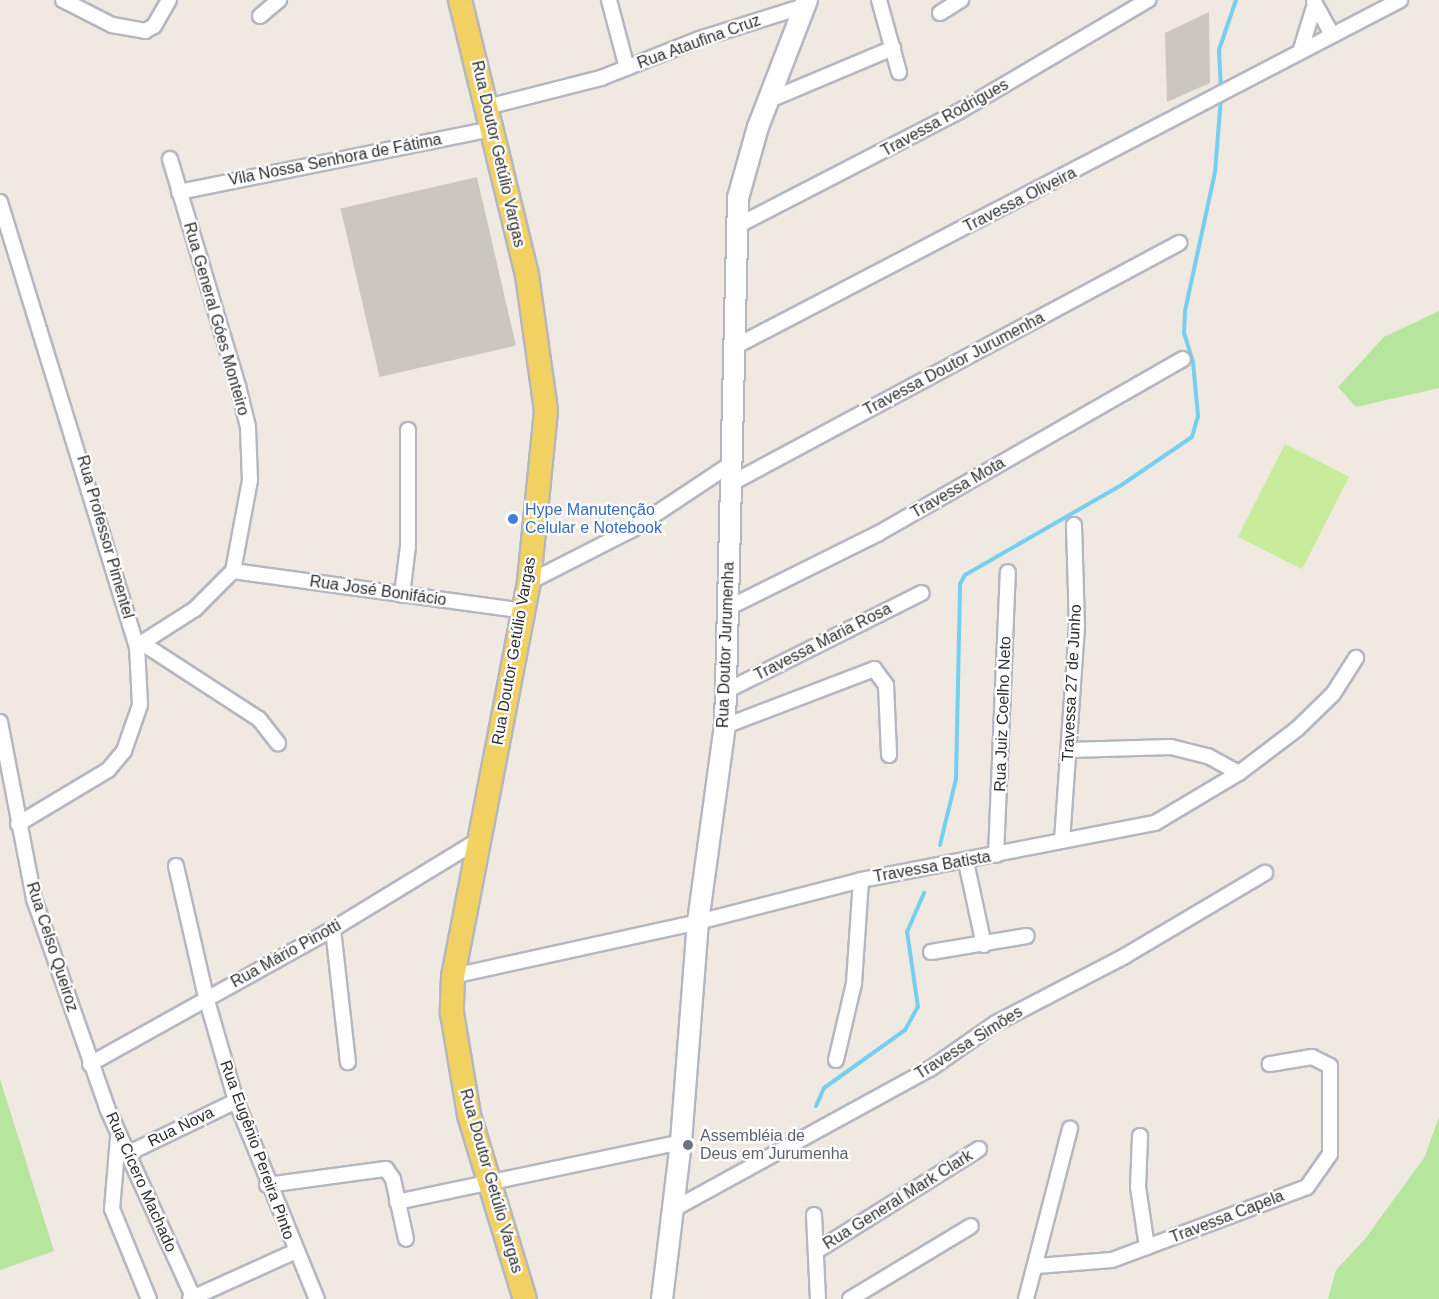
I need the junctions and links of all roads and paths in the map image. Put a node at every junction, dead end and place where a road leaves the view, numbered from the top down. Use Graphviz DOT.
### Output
graph roads {
  1 [pos="63,0"];
  2 [pos="169,0"];
  3 [pos="279,0"];
  4 [pos="460,0"];
  5 [pos="609,0"];
  6 [pos="879,0"];
  7 [pos="962,0"];
  8 [pos="1148,0"];
  9 [pos="1400,0"];
  10 [pos="806,3"];
  11 [pos="1314,4"];
  12 [pos="940,13"];
  13 [pos="260,16"];
  14 [pos="1331,33"];
  15 [pos="893,48"];
  16 [pos="1301,49"];
  17 [pos="627,68"];
  18 [pos="899,72"];
  19 [pos="767,101"];
  20 [pos="490,118"];
  21 [pos="170,159"];
  22 [pos="179,192"];
  23 [pos="0,202"];
  24 [pos="737,226"];
  25 [pos="1179,243"];
  26 [pos="736,346"];
  27 [pos="1183,359"];
  28 [pos="408,430"];
  29 [pos="730,464"];
  30 [pos="730,484"];
  31 [pos="1074,525"];
  32 [pos="233,571"];
  33 [pos="1008,572"];
  34 [pos="529,582"];
  35 [pos="922,592"];
  36 [pos="402,595"];
  37 [pos="728,608"];
  38 [pos="524,611"];
  39 [pos="141,646"];
  40 [pos="1356,657"];
  41 [pos="724,692"];
  42 [pos="0,722"];
  43 [pos="725,726"];
  44 [pos="278,743"];
  45 [pos="1069,750"];
  46 [pos="889,755"];
  47 [pos="1239,773"];
  48 [pos="18,824"];
  49 [pos="479,840"];
  50 [pos="1062,842"];
  51 [pos="996,855"];
  52 [pos="966,862"];
  53 [pos="176,866"];
  54 [pos="1264,873"];
  55 [pos="861,879"];
  56 [pos="698,922"];
  57 [pos="333,929"];
  58 [pos="1027,936"];
  59 [pos="984,945"];
  60 [pos="931,952"];
  61 [pos="453,976"];
  62 [pos="206,998"];
  63 [pos="836,1060"];
  64 [pos="348,1062"];
  65 [pos="90,1064"];
  66 [pos="1270,1064"];
  67 [pos="236,1101"];
  68 [pos="1070,1129"];
  69 [pos="118,1134"];
  70 [pos="1140,1136"];
  71 [pos="681,1142"];
  72 [pos="979,1149"];
  73 [pos="127,1154"];
  74 [pos="488,1182"];
  75 [pos="267,1185"];
  76 [pos="397,1202"];
  77 [pos="672,1210"];
  78 [pos="814,1215"];
  79 [pos="971,1226"];
  80 [pos="406,1239"];
  81 [pos="1147,1247"];
  82 [pos="818,1250"];
  83 [pos="294,1252"];
  84 [pos="1037,1266"];
  85 [pos="149,1299"];
  86 [pos="192,1299"];
  87 [pos="317,1299"];
  88 [pos="525,1299"];
  89 [pos="662,1299"];
  90 [pos="818,1299"];
  91 [pos="850,1299"];
  92 [pos="1026,1299"];
  1 -- 2 [label="street"];
  3 -- 13 [label="street"];
  4 -- 20 [label="main road, Rua Doutor Getúlio Vargas"];
  5 -- 17 [label="street, Rua Ataufina Cruz"];
  6 -- 15 [label="street"];
  7 -- 12 [label="street"];
  8 -- 24 [label="street, Travessa Rodrigues"];
  9 -- 14 [label="street, Travessa Oliveira"];
  10 -- 17 [label="street, Rua Ataufina Cruz"];
  10 -- 19 [label="main road, Rua Doutor Jurumenha"];
  11 -- 14 [label="street"];
  11 -- 16 [label="street"];
  14 -- 16 [label="street, Travessa Oliveira"];
  15 -- 18 [label="street"];
  15 -- 19 [label="street"];
  16 -- 26 [label="street, Travessa Oliveira"];
  17 -- 20 [label="street, Rua Ataufina Cruz"];
  19 -- 24 [label="main road, Rua Doutor Jurumenha"];
  20 -- 22 [label="street, Vila Nossa Senhora de Fátima"];
  20 -- 34 [label="main road, Rua Doutor Getúlio Vargas"];
  21 -- 22 [label="street, Rua General Góes Monteiro"];
  22 -- 32 [label="street, Rua General Góes Monteiro"];
  23 -- 39 [label="street, Rua Professor Pimentel"];
  24 -- 26 [label="main road, Rua Doutor Jurumenha"];
  25 -- 30 [label="street, Travessa Doutor Jurumenha"];
  26 -- 29 [label="main road, Rua Doutor Jurumenha"];
  27 -- 37 [label="street, Travessa Mota"];
  28 -- 36 [label="street"];
  29 -- 30 [label="main road, Rua Doutor Jurumenha"];
  29 -- 34 [label="street"];
  30 -- 37 [label="main road, Rua Doutor Jurumenha"];
  31 -- 45 [label="street, Travessa 27 de Junho"];
  32 -- 36 [label="street, Rua José Bonifácio"];
  32 -- 39 [label="street"];
  33 -- 51 [label="street, Rua Juiz Coelho Neto"];
  34 -- 38 [label="main road, Rua Doutor Getúlio Vargas"];
  35 -- 41 [label="street, Travessa Maria Rosa"];
  36 -- 38 [label="street, Rua José Bonifácio"];
  37 -- 41 [label="main road, Rua Doutor Jurumenha"];
  38 -- 49 [label="main road, Rua Doutor Getúlio Vargas"];
  39 -- 44 [label="street"];
  39 -- 48 [label="street, Rua Professor Pimentel"];
  40 -- 47 [label="street, Travessa Batista"];
  41 -- 43 [label="main road, Rua Doutor Jurumenha"];
  42 -- 48 [label="street, Rua Celso Queiroz"];
  43 -- 46 [label="street"];
  43 -- 56 [label="main road, Rua Doutor Jurumenha"];
  45 -- 47 [label="street"];
  45 -- 50 [label="street, Travessa 27 de Junho"];
  47 -- 50 [label="street, Travessa Batista"];
  48 -- 65 [label="street, Rua Celso Queiroz"];
  49 -- 57 [label="street, Rua Mário Pinotti"];
  49 -- 61 [label="main road, Rua Doutor Getúlio Vargas"];
  50 -- 51 [label="street, Travessa Batista"];
  51 -- 52 [label="street, Travessa Batista"];
  52 -- 55 [label="street, Travessa Batista"];
  52 -- 59 [label="street"];
  53 -- 62 [label="street, Rua Eugênio Pereira Pinto"];
  54 -- 77 [label="street, Travessa Simões"];
  55 -- 56 [label="street, Travessa Batista"];
  55 -- 63 [label="street"];
  56 -- 61 [label="street, Travessa Batista"];
  56 -- 71 [label="main road, Rua Doutor Jurumenha"];
  57 -- 62 [label="street, Rua Mário Pinotti"];
  57 -- 64 [label="street"];
  58 -- 59 [label="street"];
  59 -- 60 [label="street"];
  61 -- 74 [label="main road, Rua Doutor Getúlio Vargas"];
  62 -- 65 [label="street, Rua Mário Pinotti"];
  62 -- 67 [label="street, Rua Eugênio Pereira Pinto"];
  65 -- 69 [label="street, Rua Cícero Machado"];
  66 -- 81 [label="street, Travessa Capela"];
  67 -- 73 [label="street, Rua Nova"];
  67 -- 75 [label="street, Rua Eugênio Pereira Pinto"];
  68 -- 84 [label="street"];
  69 -- 73 [label="street, Rua Cícero Machado"];
  69 -- 85 [label="street"];
  70 -- 81 [label="street, Travessa Capela"];
  71 -- 74 [label="street"];
  71 -- 77 [label="main road, Rua Doutor Jurumenha"];
  72 -- 82 [label="street, Rua General Mark Clark"];
  73 -- 86 [label="street, Rua Cícero Machado"];
  74 -- 76 [label="street"];
  74 -- 88 [label="main road, Rua Doutor Getúlio Vargas"];
  75 -- 76 [label="street"];
  75 -- 83 [label="street, Rua Eugênio Pereira Pinto"];
  76 -- 80 [label="street"];
  77 -- 89 [label="main road, Rua Doutor Jurumenha"];
  78 -- 82 [label="street"];
  79 -- 91 [label="street"];
  81 -- 84 [label="street, Travessa Capela"];
  82 -- 90 [label="street"];
  83 -- 86 [label="street"];
  83 -- 87 [label="street, Rua Eugênio Pereira Pinto"];
  84 -- 92 [label="street"];
}
